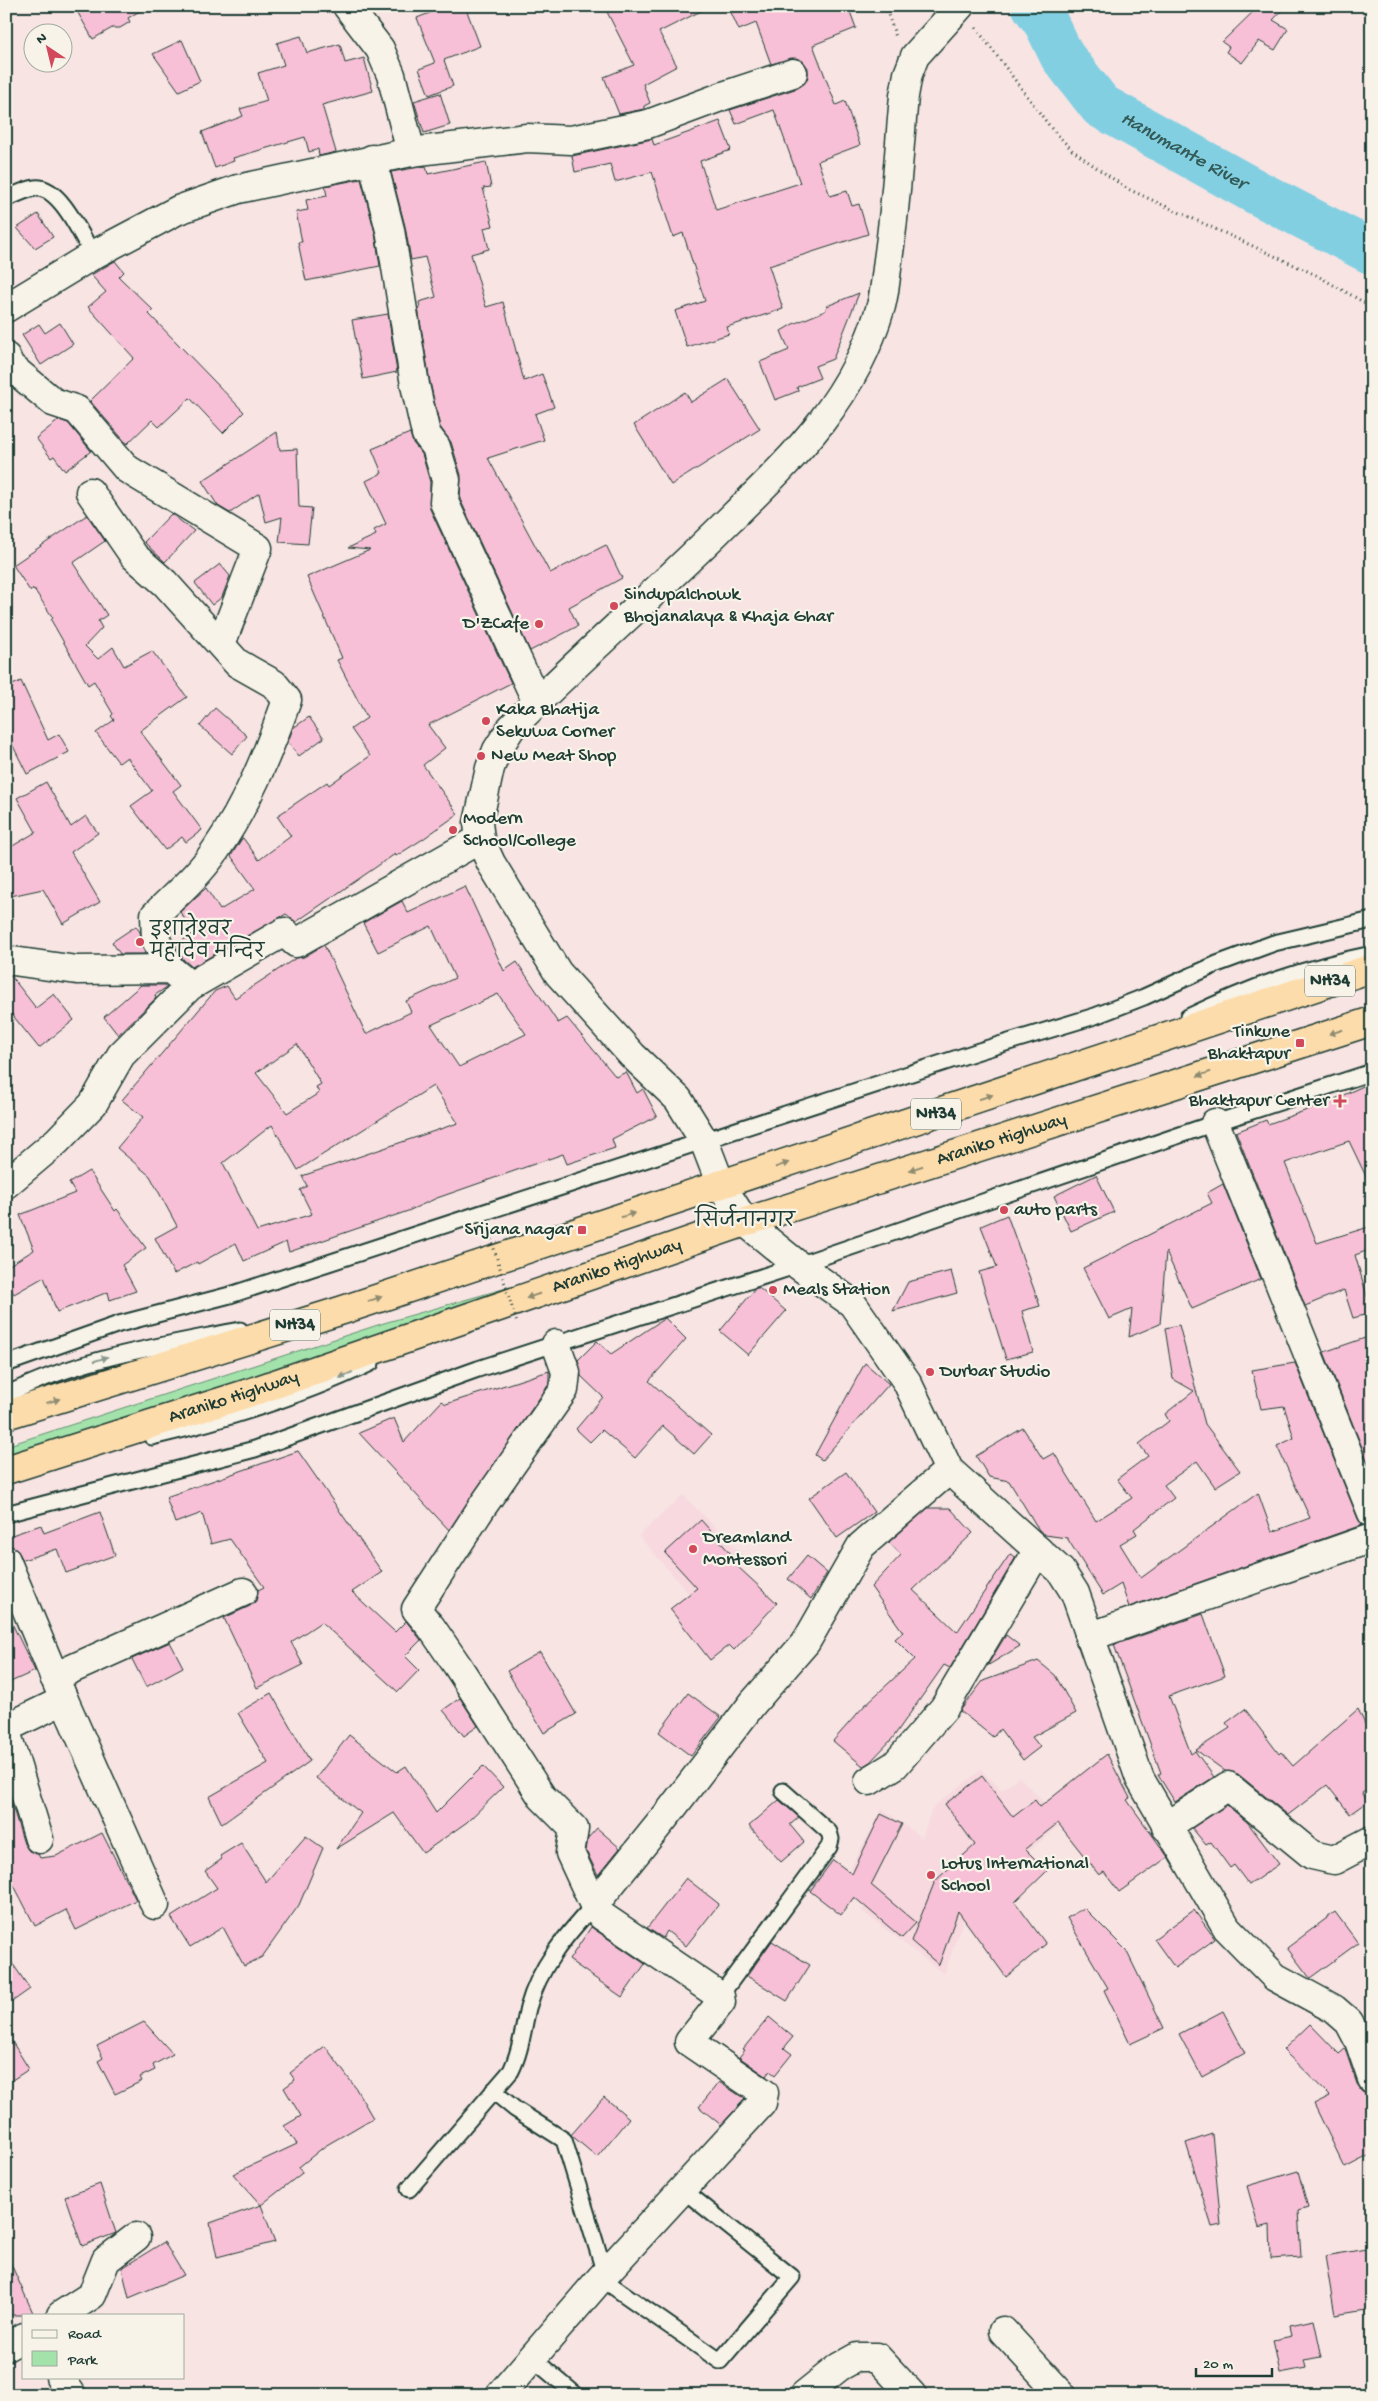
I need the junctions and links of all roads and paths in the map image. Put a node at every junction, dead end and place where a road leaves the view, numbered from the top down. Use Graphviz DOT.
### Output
graph roads {
  1 [pos="347,6"];
  2 [pos="959,8"];
  3 [pos="793,73"];
  4 [pos="411,152"];
  5 [pos="372,159"];
  6 [pos="6,199"];
  7 [pos="93,255"];
  8 [pos="1372,307"];
  9 [pos="6,308"];
  10 [pos="6,357"];
  11 [pos="90,492"];
  12 [pos="221,644"];
  13 [pos="537,702"];
  14 [pos="480,838"];
  15 [pos="1372,920"];
  16 [pos="1372,954"];
  17 [pos="6,960"];
  18 [pos="1372,968"];
  19 [pos="180,977"];
  20 [pos="1372,1021"];
  21 [pos="1116,1054"];
  22 [pos="1372,1072"];
  23 [pos="1215,1122"];
  24 [pos="704,1141"];
  25 [pos="6,1184"];
  26 [pos="721,1185"];
  27 [pos="745,1222"];
  28 [pos="491,1239"];
  29 [pos="798,1265"];
  30 [pos="343,1310"];
  31 [pos="517,1323"];
  32 [pos="556,1344"];
  33 [pos="6,1364"];
  34 [pos="6,1395"];
  35 [pos="6,1415"];
  36 [pos="6,1470"];
  37 [pos="949,1470"];
  38 [pos="1372,1513"];
  39 [pos="6,1514"];
  40 [pos="1372,1538"];
  41 [pos="1038,1550"];
  42 [pos="6,1560"];
  43 [pos="243,1592"];
  44 [pos="1089,1637"];
  45 [pos="59,1689"];
  46 [pos="6,1730"];
  47 [pos="869,1781"];
  48 [pos="783,1791"];
  49 [pos="1166,1827"];
  50 [pos="39,1839"];
  51 [pos="1372,1840"];
  52 [pos="155,1905"];
  53 [pos="594,1905"];
  54 [pos="720,1996"];
  55 [pos="1372,2079"];
  56 [pos="494,2091"];
  57 [pos="682,2189"];
  58 [pos="409,2190"];
  59 [pos="136,2236"];
  60 [pos="604,2275"];
  61 [pos="63,2314"];
  62 [pos="1003,2332"];
  63 [pos="22,2338"];
  64 [pos="6,2347"];
  65 [pos="532,2358"];
  66 [pos="61,2378"];
  67 [pos="72,2395"];
  68 [pos="500,2395"];
  69 [pos="576,2395"];
  70 [pos="804,2395"];
  71 [pos="912,2395"];
  72 [pos="1062,2395"];
  1 -- 4 [label="street"];
  2 -- 8 [label="path"];
  2 -- 13 [label="street"];
  3 -- 4 [label="street"];
  4 -- 5 [label="street"];
  5 -- 7 [label="street"];
  5 -- 13 [label="street"];
  6 -- 7 [label="lane"];
  7 -- 9 [label="street"];
  10 -- 12 [label="street"];
  11 -- 12 [label="street"];
  12 -- 19 [label="street"];
  13 -- 14 [label="street"];
  14 -- 19 [label="street"];
  14 -- 24 [label="street"];
  15 -- 24 [label="lane"];
  16 -- 21 [label="lane"];
  17 -- 19 [label="street"];
  18 -- 21 [label="highway, NH34"];
  19 -- 25 [label="street"];
  20 -- 27 [label="highway, Araniko Highway / NH34, one-way"];
  26 -- 21 [label="highway, NH34, one-way"];
  22 -- 23 [label="lane"];
  23 -- 29 [label="lane"];
  23 -- 38 [label="street"];
  24 -- 26 [label="street"];
  24 -- 33 [label="lane"];
  26 -- 27 [label="street"];
  30 -- 26 [label="highway, NH34, one-way"];
  27 -- 29 [label="street"];
  27 -- 36 [label="highway, Araniko Highway / NH34, one-way"];
  28 -- 31 [label="path, bridge"];
  29 -- 32 [label="lane"];
  29 -- 37 [label="street"];
  34 -- 30 [label="lane, one-way"];
  35 -- 30 [label="highway, NH34, one-way"];
  32 -- 39 [label="lane"];
  32 -- 53 [label="street"];
  37 -- 41 [label="street"];
  37 -- 53 [label="street"];
  40 -- 44 [label="street"];
  41 -- 44 [label="street"];
  41 -- 47 [label="street"];
  42 -- 45 [label="street"];
  43 -- 45 [label="street"];
  44 -- 49 [label="street"];
  45 -- 46 [label="street"];
  45 -- 52 [label="street"];
  46 -- 50 [label="street"];
  48 -- 54 [label="lane"];
  49 -- 51 [label="street"];
  49 -- 55 [label="street"];
  53 -- 54 [label="street"];
  53 -- 56 [label="lane"];
  54 -- 57 [label="street"];
  56 -- 58 [label="lane"];
  56 -- 60 [label="lane"];
  57 -- 60 [label="street"];
  57 -- 60 [label="lane"];
  59 -- 61 [label="street"];
  60 -- 65 [label="street"];
  62 -- 72 [label="street"];
  63 -- 64 [label="street"];
  65 -- 68 [label="street"];
  65 -- 69 [label="lane"];
  66 -- 67 [label="street"];
  70 -- 71 [label="street"];
}
